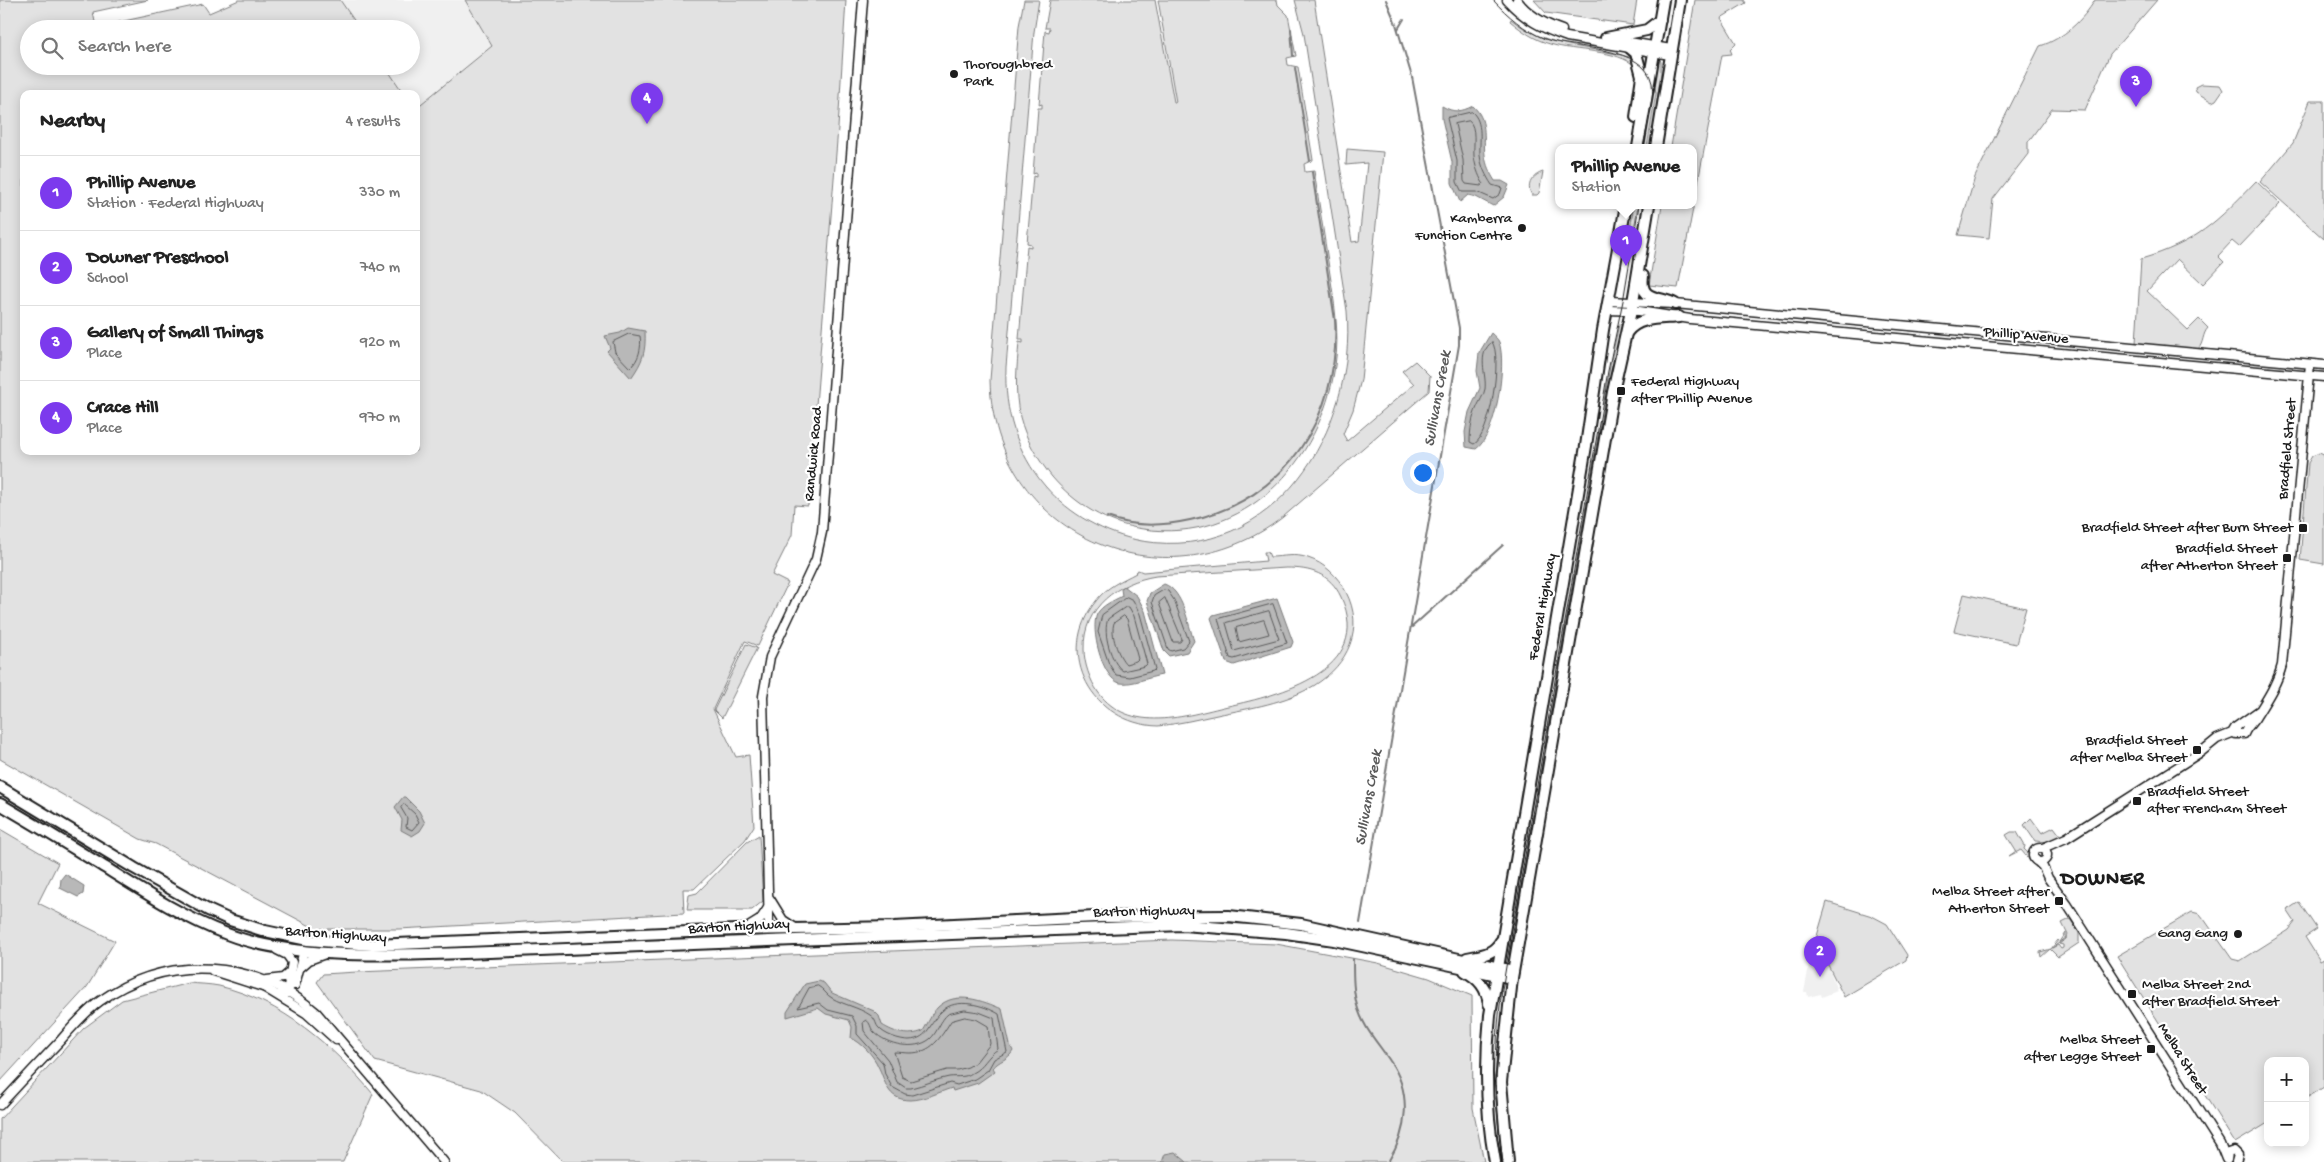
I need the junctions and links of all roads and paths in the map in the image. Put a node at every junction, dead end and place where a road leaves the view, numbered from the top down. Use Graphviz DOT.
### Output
graph roads {
  1 [pos="864,0"];
  2 [pos="1507,0"];
  3 [pos="1517,0"];
  4 [pos="1663,0"];
  5 [pos="1680,0"];
  6 [pos="1660,20"];
  7 [pos="1606,38"];
  8 [pos="1630,48"];
  9 [pos="1654,49"];
  10 [pos="1670,52"];
  11 [pos="1637,144"];
  12 [pos="1638,144"];
  13 [pos="1656,144"];
  14 [pos="1625,209"];
  15 [pos="1648,209"];
  16 [pos="1646,226"];
  17 [pos="1674,304"];
  18 [pos="1608,305"];
  19 [pos="1632,307"];
  20 [pos="1679,317"];
  21 [pos="1626,333"];
  22 [pos="2310,364"];
  23 [pos="2324,365"];
  24 [pos="2309,376"];
  25 [pos="2324,377"];
  26 [pos="0,787"];
  27 [pos="0,804"];
  28 [pos="2066,838"];
  29 [pos="2043,848"];
  30 [pos="2047,857"];
  31 [pos="2036,860"];
  32 [pos="2056,888"];
  33 [pos="770,899"];
  34 [pos="737,930"];
  35 [pos="799,930"];
  36 [pos="772,935"];
  37 [pos="289,936"];
  38 [pos="1502,938"];
  39 [pos="263,944"];
  40 [pos="304,950"];
  41 [pos="330,953"];
  42 [pos="1460,963"];
  43 [pos="299,969"];
  44 [pos="1497,971"];
  45 [pos="290,972"];
  46 [pos="1512,974"];
  47 [pos="296,980"];
  48 [pos="262,982"];
  49 [pos="286,991"];
  50 [pos="298,1002"];
  51 [pos="1490,1015"];
  52 [pos="0,1105"];
  53 [pos="2220,1144"];
  54 [pos="2232,1151"];
  55 [pos="2227,1160"];
  56 [pos="2237,1161"];
  57 [pos="444,1162"];
  58 [pos="1495,1162"];
  59 [pos="1508,1162"];
  1 -- 33 [label="street, Randwick Road"];
  2 -- 8 [label="street"];
  3 -- 7 [label="street"];
  4 -- 6 [label="highway"];
  5 -- 10 [label="highway"];
  6 -- 7 [label="highway"];
  6 -- 9 [label="highway"];
  7 -- 9 [label="street"];
  8 -- 9 [label="street"];
  8 -- 11 [label="highway"];
  9 -- 10 [label="street"];
  9 -- 12 [label="highway"];
  10 -- 13 [label="highway"];
  14 -- 18 [label="highway, Federal Highway"];
  15 -- 16 [label="highway"];
  16 -- 17 [label="highway"];
  16 -- 19 [label="highway"];
  17 -- 19 [label="street, Phillip Avenue"];
  17 -- 22 [label="street, Phillip Avenue"];
  18 -- 19 [label="street, Phillip Avenue"];
  18 -- 38 [label="highway, Federal Highway"];
  19 -- 20 [label="street, Phillip Avenue"];
  19 -- 21 [label="highway"];
  20 -- 21 [label="highway"];
  20 -- 24 [label="street, Phillip Avenue"];
  21 -- 46 [label="highway"];
  22 -- 23 [label="street, Phillip Avenue"];
  22 -- 24 [label="street, Bradfield Street"];
  24 -- 25 [label="street, Phillip Avenue"];
  24 -- 28 [label="street, Bradfield Street"];
  26 -- 37 [label="highway, Barton Highway"];
  27 -- 39 [label="highway, Barton Highway"];
  28 -- 29 [label="street, Bradfield Street"];
  28 -- 30 [label="street, Bradfield Street"];
  29 -- 30 [label="street"];
  29 -- 31 [label="street"];
  30 -- 31 [label="street"];
  30 -- 32 [label="street, Melba Street"];
  31 -- 32 [label="street, Melba Street"];
  32 -- 53 [label="street, Melba Street"];
  33 -- 34 [label="street"];
  33 -- 35 [label="street"];
  33 -- 36 [label="street, Randwick Road"];
  34 -- 36 [label="highway, Barton Highway"];
  34 -- 37 [label="highway, Barton Highway"];
  35 -- 36 [label="highway, Barton Highway"];
  35 -- 42 [label="highway, Barton Highway"];
  36 -- 41 [label="highway, Barton Highway"];
  36 -- 42 [label="highway, Barton Highway"];
  37 -- 40 [label="highway"];
  38 -- 42 [label="highway"];
  38 -- 44 [label="highway, Federal Highway"];
  39 -- 40 [label="highway, Barton Highway"];
  39 -- 45 [label="street"];
  40 -- 41 [label="highway, Barton Highway"];
  40 -- 43 [label="street"];
  41 -- 43 [label="street"];
  42 -- 44 [label="highway, Barton Highway"];
  42 -- 51 [label="highway"];
  43 -- 47 [label="street"];
  44 -- 46 [label="highway, Barton Highway"];
  44 -- 51 [label="highway, Federal Highway"];
  45 -- 48 [label="street"];
  45 -- 49 [label="street"];
  46 -- 59 [label="highway"];
  47 -- 49 [label="street"];
  47 -- 50 [label="street"];
  48 -- 49 [label="street"];
  48 -- 50 [label="street"];
  48 -- 52 [label="street"];
  49 -- 50 [label="street"];
  50 -- 57 [label="street"];
  51 -- 58 [label="highway"];
  53 -- 54 [label="street, Melba Street"];
  53 -- 55 [label="street, Melba Street"];
  54 -- 55 [label="street"];
  54 -- 56 [label="street"];
}
